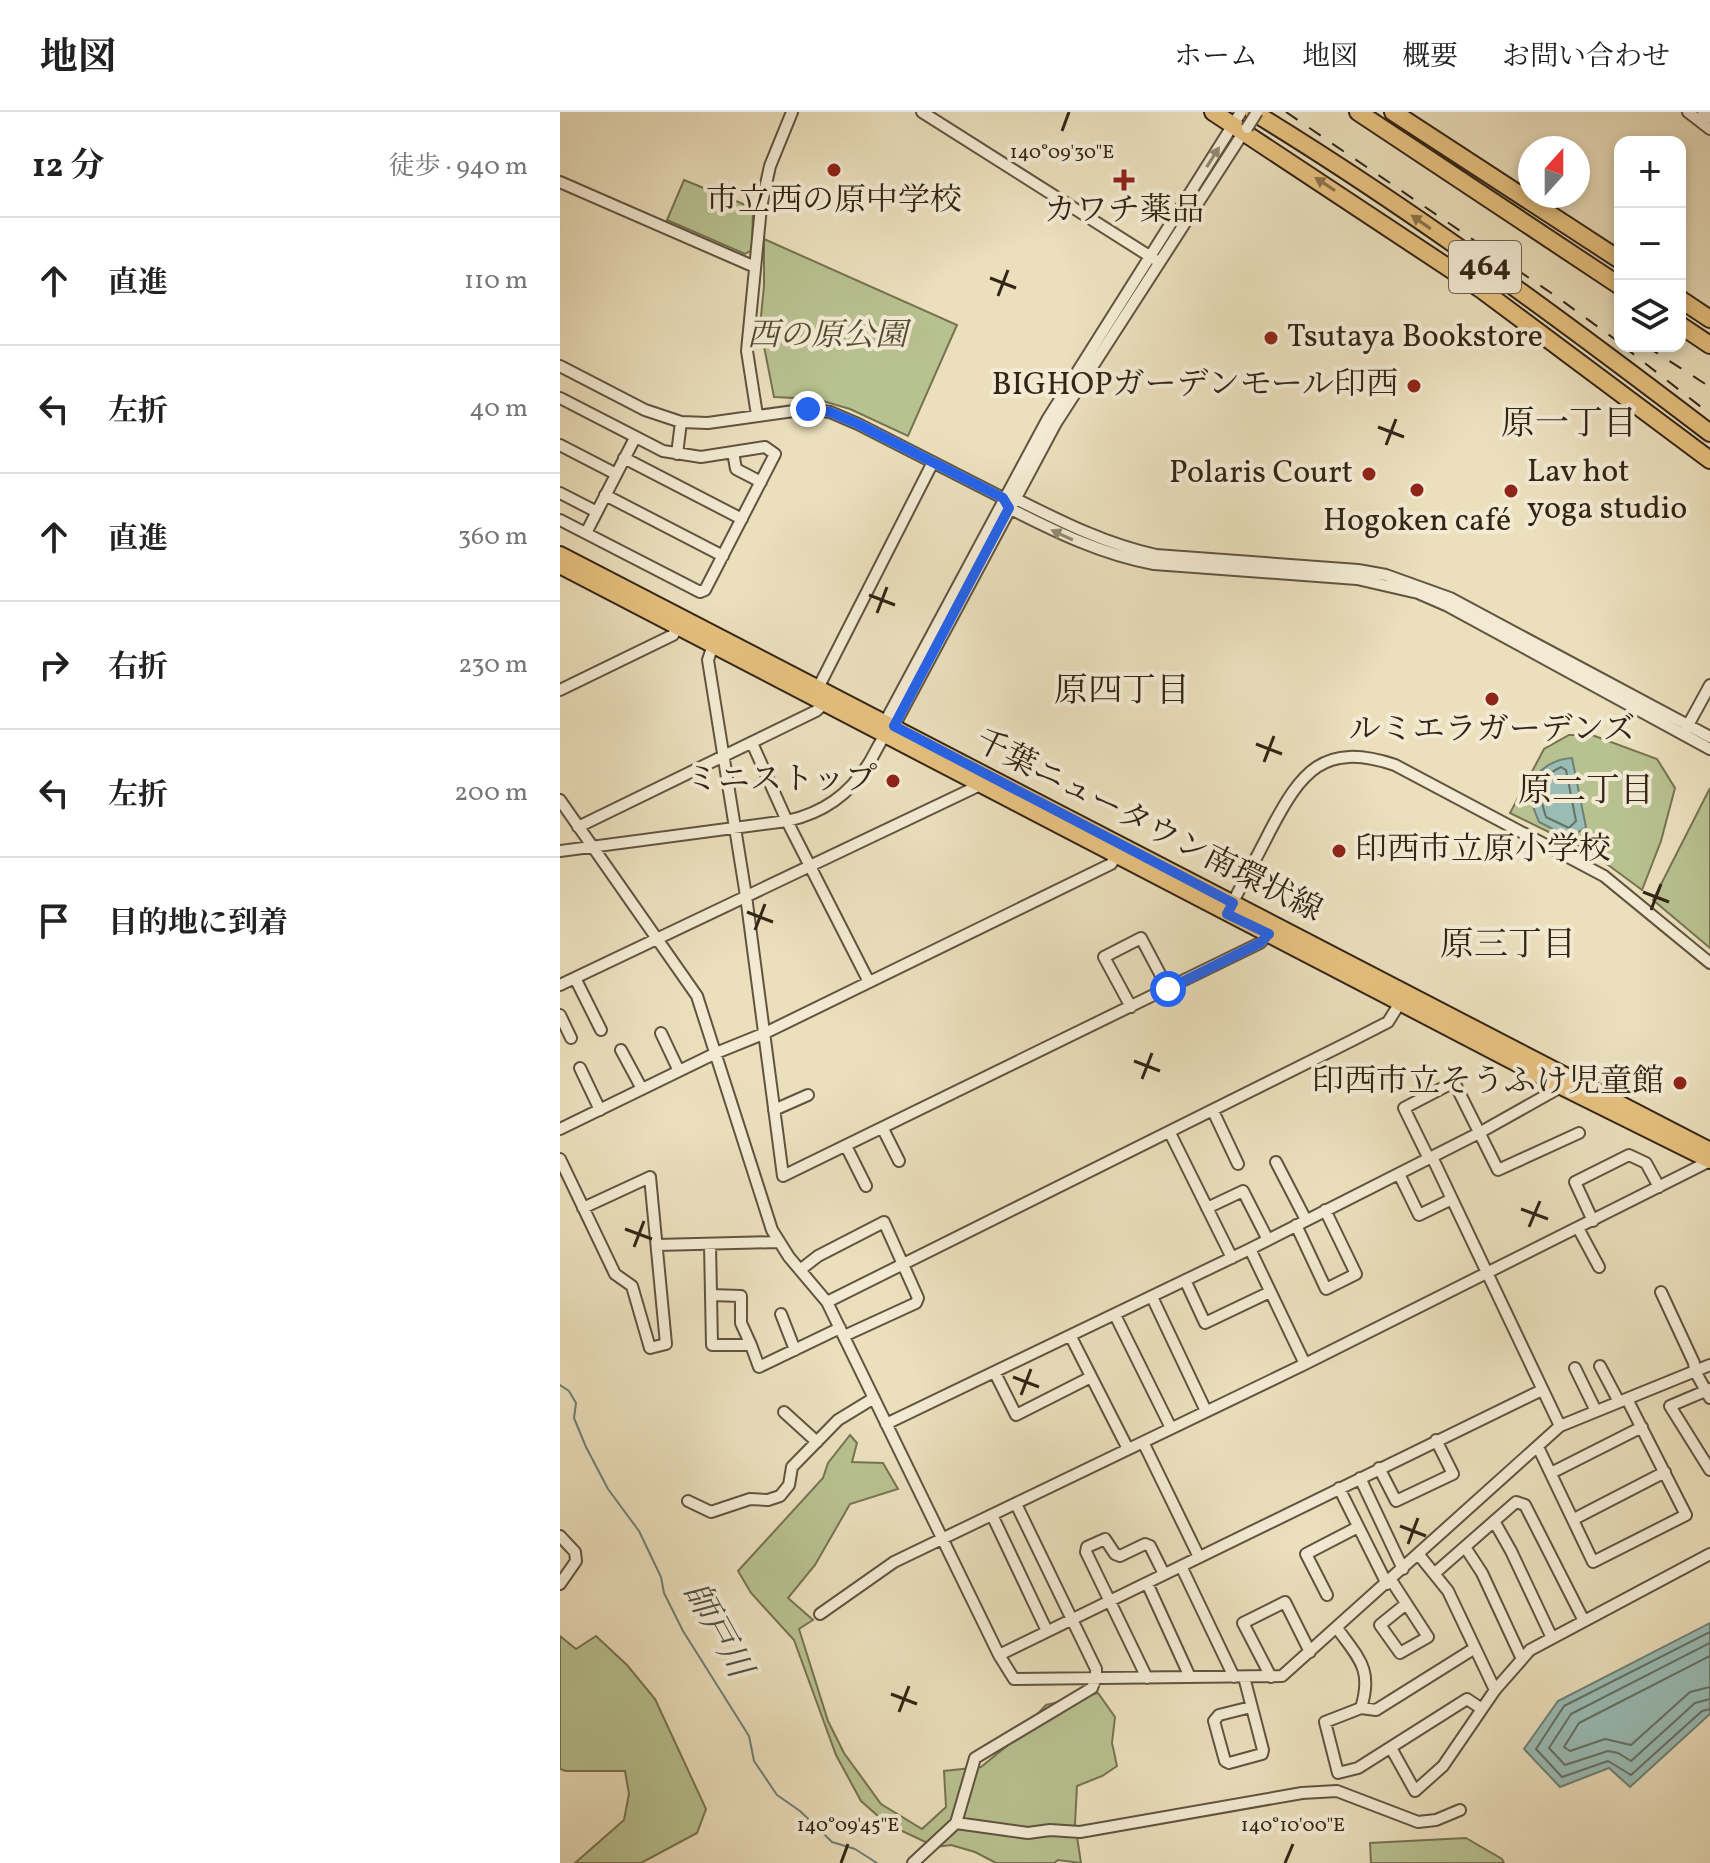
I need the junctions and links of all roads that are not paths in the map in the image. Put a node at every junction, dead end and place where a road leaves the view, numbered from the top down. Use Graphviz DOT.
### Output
graph roads {
  1 [pos="792,112"];
  2 [pos="922,112"];
  3 [pos="1213,112"];
  4 [pos="1358,112"];
  5 [pos="1393,112"];
  6 [pos="1688,112"];
  7 [pos="1703,112"];
  8 [pos="1710,117"];
  9 [pos="1244,120"];
  10 [pos="1710,129"];
  11 [pos="1422,154"];
  12 [pos="560,182"];
  13 [pos="1614,256"];
  14 [pos="1155,259"];
  15 [pos="755,267"];
  16 [pos="1614,267"];
  17 [pos="1614,282"];
  18 [pos="1527,296"];
  19 [pos="1686,303"];
  20 [pos="1686,314"];
  21 [pos="1710,319"];
  22 [pos="1710,327"];
  23 [pos="1686,329"];
  24 [pos="1710,345"];
  25 [pos="562,371"];
  26 [pos="560,398"];
  27 [pos="757,415"];
  28 [pos="681,422"];
  29 [pos="1710,433"];
  30 [pos="635,438"];
  31 [pos="560,445"];
  32 [pos="1690,445"];
  33 [pos="733,452"];
  34 [pos="677,454"];
  35 [pos="624,458"];
  36 [pos="1710,460"];
  37 [pos="933,462"];
  38 [pos="616,474"];
  39 [pos="761,482"];
  40 [pos="560,493"];
  41 [pos="605,495"];
  42 [pos="1009,502"];
  43 [pos="597,512"];
  44 [pos="742,519"];
  45 [pos="560,520"];
  46 [pos="586,533"];
  47 [pos="560,554"];
  48 [pos="723,556"];
  49 [pos="560,566"];
  50 [pos="678,627"];
  51 [pos="713,645"];
  52 [pos="1710,685"];
  53 [pos="818,688"];
  54 [pos="560,690"];
  55 [pos="825,703"];
  56 [pos="887,728"];
  57 [pos="1686,730"];
  58 [pos="1710,737"];
  59 [pos="752,743"];
  60 [pos="1710,749"];
  61 [pos="722,756"];
  62 [pos="978,783"];
  63 [pos="560,800"];
  64 [pos="787,821"];
  65 [pos="578,827"];
  66 [pos="734,828"];
  67 [pos="593,847"];
  68 [pos="560,851"];
  69 [pos="1117,855"];
  70 [pos="810,867"];
  71 [pos="746,896"];
  72 [pos="1230,908"];
  73 [pos="1269,934"];
  74 [pos="656,939"];
  75 [pos="1710,963"];
  76 [pos="575,978"];
  77 [pos="869,982"];
  78 [pos="560,985"];
  79 [pos="1168,989"];
  80 [pos="1404,998"];
  81 [pos="1131,1007"];
  82 [pos="560,1015"];
  83 [pos="601,1030"];
  84 [pos="661,1033"];
  85 [pos="763,1034"];
  86 [pos="571,1038"];
  87 [pos="621,1050"];
  88 [pos="716,1053"];
  89 [pos="580,1068"];
  90 [pos="679,1071"];
  91 [pos="1561,1087"];
  92 [pos="642,1089"];
  93 [pos="808,1095"];
  94 [pos="600,1110"];
  95 [pos="774,1110"];
  96 [pos="1213,1111"];
  97 [pos="561,1127"];
  98 [pos="883,1129"];
  99 [pos="1170,1133"];
  100 [pos="1479,1133"];
  101 [pos="1579,1133"];
  102 [pos="846,1146"];
  103 [pos="1710,1150"];
  104 [pos="1430,1158"];
  105 [pos="560,1159"];
  106 [pos="899,1161"];
  107 [pos="1710,1161"];
  108 [pos="1276,1162"];
  109 [pos="1238,1164"];
  110 [pos="1399,1174"];
  111 [pos="866,1186"];
  112 [pos="1659,1187"];
  113 [pos="1452,1199"];
  114 [pos="583,1208"];
  115 [pos="1207,1208"];
  116 [pos="1325,1210"];
  117 [pos="1593,1221"];
  118 [pos="1301,1223"];
  119 [pos="1578,1228"];
  120 [pos="1268,1240"];
  121 [pos="778,1242"];
  122 [pos="710,1244"];
  123 [pos="657,1245"];
  124 [pos="1250,1249"];
  125 [pos="1232,1258"];
  126 [pos="904,1263"];
  127 [pos="1599,1267"];
  128 [pos="800,1270"];
  129 [pos="1488,1273"];
  130 [pos="1185,1280"];
  131 [pos="1270,1292"];
  132 [pos="1661,1292"];
  133 [pos="711,1295"];
  134 [pos="1152,1297"];
  135 [pos="827,1302"];
  136 [pos="781,1314"];
  137 [pos="1115,1315"];
  138 [pos="842,1332"];
  139 [pos="1071,1337"];
  140 [pos="751,1345"];
  141 [pos="795,1350"];
  142 [pos="1305,1364"];
  143 [pos="1710,1365"];
  144 [pos="1600,1366"];
  145 [pos="1575,1368"];
  146 [pos="1695,1371"];
  147 [pos="995,1373"];
  148 [pos="1091,1377"];
  149 [pos="1542,1390"];
  150 [pos="1709,1393"];
  151 [pos="874,1398"];
  152 [pos="1623,1400"];
  153 [pos="1206,1411"];
  154 [pos="1596,1411"];
  155 [pos="784,1412"];
  156 [pos="886,1424"];
  157 [pos="1560,1426"];
  158 [pos="1642,1427"];
  159 [pos="1171,1428"];
  160 [pos="1436,1440"];
  161 [pos="817,1442"];
  162 [pos="1143,1442"];
  163 [pos="1538,1447"];
  164 [pos="1128,1449"];
  165 [pos="1379,1468"];
  166 [pos="1710,1470"];
  167 [pos="1665,1472"];
  168 [pos="1551,1473"];
  169 [pos="1360,1478"];
  170 [pos="1339,1488"];
  171 [pos="688,1501"];
  172 [pos="1016,1504"];
  173 [pos="992,1515"];
  174 [pos="1574,1519"];
  175 [pos="1494,1521"];
  176 [pos="1358,1527"];
  177 [pos="560,1536"];
  178 [pos="943,1539"];
  179 [pos="1465,1547"];
  180 [pos="1710,1554"];
  181 [pos="1419,1555"];
  182 [pos="1199,1557"];
  183 [pos="1181,1566"];
  184 [pos="1403,1569"];
  185 [pos="1435,1573"];
  186 [pos="1164,1574"];
  187 [pos="1389,1582"];
  188 [pos="1147,1583"];
  189 [pos="560,1584"];
  190 [pos="1327,1595"];
  191 [pos="1109,1601"];
  192 [pos="1406,1604"];
  193 [pos="820,1614"];
  194 [pos="1073,1618"];
  195 [pos="1584,1621"];
  196 [pos="1337,1628"];
  197 [pos="1047,1631"];
  198 [pos="1552,1638"];
  199 [pos="1475,1648"];
  200 [pos="1310,1652"];
  201 [pos="999,1655"];
  202 [pos="1521,1657"];
  203 [pos="1190,1677"];
  204 [pos="1239,1677"];
  205 [pos="1271,1677"];
  206 [pos="1096,1678"];
  207 [pos="1147,1678"];
  208 [pos="1495,1690"];
  209 [pos="1251,1707"];
  210 [pos="1361,1708"];
  211 [pos="1482,1709"];
  212 [pos="1391,1748"];
  213 [pos="1460,1810"];
  214 [pos="956,1823"];
  215 [pos="913,1863"];
  1 -- 15 [label="street"];
  2 -- 14 [label="street"];
  3 -- 9 [label="highway, 464"];
  4 -- 11 [label="highway, 464"];
  5 -- 13 [label="highway, 464"];
  6 -- 10 [label="street"];
  7 -- 8 [label="street"];
  9 -- 14 [label="street"];
  18 -- 9 [label="highway, 464, one-way"];
  32 -- 9 [label="highway, 464, one-way"];
  11 -- 16 [label="highway"];
  11 -- 17 [label="highway, 464"];
  12 -- 15 [label="street"];
  14 -- 42 [label="street"];
  15 -- 27 [label="street"];
  18 -- 29 [label="highway, 464"];
  18 -- 32 [label="highway"];
  19 -- 21 [label="highway"];
  20 -- 22 [label="highway"];
  23 -- 24 [label="highway"];
  25 -- 28 [label="street"];
  26 -- 30 [label="street"];
  27 -- 28 [label="street"];
  27 -- 37 [label="street"];
  28 -- 34 [label="street"];
  30 -- 34 [label="street"];
  30 -- 35 [label="street"];
  31 -- 38 [label="street"];
  32 -- 36 [label="highway, 464"];
  33 -- 34 [label="street"];
  33 -- 39 [label="street"];
  33 -- 39 [label="street"];
  35 -- 38 [label="street"];
  35 -- 44 [label="street"];
  37 -- 42 [label="street"];
  37 -- 53 [label="street"];
  38 -- 41 [label="street"];
  39 -- 44 [label="street"];
  40 -- 43 [label="street"];
  41 -- 43 [label="street"];
  41 -- 48 [label="street"];
  42 -- 56 [label="street"];
  42 -- 57 [label="street"];
  43 -- 46 [label="street"];
  44 -- 48 [label="street"];
  45 -- 46 [label="street"];
  46 -- 48 [label="street"];
  47 -- 53 [label="main road, 千葉ニュータウン南環状線"];
  49 -- 50 [label="main road, 千葉ニュータウン南環状線"];
  50 -- 51 [label="main road, 千葉ニュータウン南環状線"];
  50 -- 54 [label="street"];
  51 -- 55 [label="main road, 千葉ニュータウン南環状線"];
  51 -- 61 [label="street"];
  52 -- 57 [label="street"];
  53 -- 56 [label="main road, 千葉ニュータウン南環状線"];
  55 -- 56 [label="main road, 千葉ニュータウン南環状線"];
  55 -- 59 [label="street"];
  56 -- 62 [label="main road, 千葉ニュータウン南環状線"];
  56 -- 64 [label="street"];
  56 -- 72 [label="main road, 千葉ニュータウン南環状線"];
  57 -- 58 [label="street"];
  57 -- 60 [label="street"];
  59 -- 61 [label="street"];
  59 -- 64 [label="street"];
  61 -- 65 [label="street"];
  61 -- 66 [label="street"];
  62 -- 69 [label="main road, 千葉ニュータウン南環状線"];
  62 -- 70 [label="street"];
  63 -- 65 [label="street"];
  64 -- 66 [label="street"];
  64 -- 70 [label="street"];
  65 -- 67 [label="street"];
  66 -- 67 [label="street"];
  66 -- 71 [label="street"];
  67 -- 68 [label="street"];
  67 -- 74 [label="street"];
  69 -- 72 [label="main road, 千葉ニュータウン南環状線"];
  69 -- 77 [label="street"];
  70 -- 71 [label="street"];
  70 -- 77 [label="street"];
  71 -- 74 [label="street"];
  71 -- 85 [label="street"];
  72 -- 73 [label="main road, 千葉ニュータウン南環状線"];
  72 -- 75 [label="street"];
  72 -- 80 [label="main road, 千葉ニュータウン南環状線"];
  73 -- 79 [label="street"];
  73 -- 80 [label="main road, 千葉ニュータウン南環状線"];
  74 -- 76 [label="street"];
  74 -- 88 [label="street"];
  76 -- 78 [label="street"];
  76 -- 83 [label="street"];
  77 -- 85 [label="street"];
  79 -- 81 [label="street"];
  79 -- 81 [label="street"];
  80 -- 91 [label="main road, 千葉ニュータウン南環状線"];
  80 -- 96 [label="street"];
  80 -- 103 [label="main road, 千葉ニュータウン南環状線"];
  81 -- 98 [label="street"];
  82 -- 86 [label="street"];
  84 -- 90 [label="street"];
  85 -- 88 [label="street"];
  85 -- 95 [label="street"];
  87 -- 92 [label="street"];
  88 -- 90 [label="street"];
  88 -- 121 [label="street"];
  89 -- 94 [label="street"];
  90 -- 92 [label="street"];
  91 -- 100 [label="street"];
  91 -- 107 [label="main road, 千葉ニュータウン南環状線"];
  92 -- 94 [label="street"];
  93 -- 95 [label="street"];
  94 -- 97 [label="street"];
  95 -- 102 [label="street"];
  96 -- 99 [label="street"];
  96 -- 109 [label="street"];
  98 -- 102 [label="street"];
  98 -- 106 [label="street"];
  99 -- 115 [label="street"];
  99 -- 126 [label="street"];
  100 -- 101 [label="street"];
  100 -- 104 [label="street"];
  100 -- 104 [label="street"];
  102 -- 111 [label="street"];
  104 -- 110 [label="street"];
  104 -- 113 [label="street"];
  105 -- 114 [label="street"];
  107 -- 112 [label="street"];
  108 -- 118 [label="street"];
  110 -- 113 [label="street"];
  110 -- 116 [label="street"];
  112 -- 117 [label="street"];
  112 -- 117 [label="street"];
  113 -- 129 [label="street"];
  114 -- 123 [label="street"];
  114 -- 123 [label="street"];
  115 -- 120 [label="street"];
  115 -- 125 [label="street"];
  116 -- 118 [label="street"];
  116 -- 118 [label="street"];
  117 -- 119 [label="street"];
  118 -- 120 [label="street"];
  119 -- 127 [label="street"];
  119 -- 129 [label="street"];
  120 -- 124 [label="street"];
  121 -- 122 [label="street"];
  121 -- 128 [label="street"];
  122 -- 123 [label="street"];
  122 -- 133 [label="street"];
  124 -- 125 [label="street"];
  124 -- 131 [label="street"];
  125 -- 130 [label="street"];
  126 -- 128 [label="street"];
  126 -- 135 [label="street"];
  126 -- 138 [label="street"];
  128 -- 135 [label="street"];
  129 -- 142 [label="street"];
  129 -- 149 [label="street"];
  130 -- 131 [label="street"];
  130 -- 134 [label="street"];
  131 -- 142 [label="street"];
  132 -- 146 [label="street"];
  133 -- 140 [label="street"];
  133 -- 140 [label="street"];
  134 -- 137 [label="street"];
  134 -- 153 [label="street"];
  135 -- 138 [label="street"];
  136 -- 141 [label="street"];
  137 -- 139 [label="street"];
  137 -- 159 [label="street"];
  138 -- 141 [label="street"];
  138 -- 151 [label="street"];
  139 -- 147 [label="street"];
  139 -- 148 [label="street"];
  140 -- 141 [label="street"];
  142 -- 153 [label="street"];
  143 -- 146 [label="street"];
  144 -- 152 [label="street"];
  145 -- 154 [label="street"];
  146 -- 150 [label="street"];
  146 -- 152 [label="street"];
  147 -- 148 [label="street"];
  147 -- 156 [label="street"];
  148 -- 164 [label="street"];
  149 -- 157 [label="street"];
  149 -- 160 [label="street"];
  150 -- 166 [label="street"];
  151 -- 156 [label="street"];
  151 -- 161 [label="street"];
  152 -- 154 [label="street"];
  152 -- 158 [label="street"];
  153 -- 159 [label="street"];
  154 -- 157 [label="street"];
  155 -- 161 [label="street"];
  156 -- 178 [label="street"];
  157 -- 163 [label="street"];
  158 -- 167 [label="street"];
  158 -- 168 [label="street"];
  159 -- 162 [label="street"];
  160 -- 165 [label="street"];
  160 -- 165 [label="street"];
  161 -- 171 [label="street"];
  162 -- 164 [label="street"];
  162 -- 182 [label="street"];
  163 -- 168 [label="street"];
  163 -- 181 [label="street"];
  164 -- 172 [label="street"];
  165 -- 169 [label="street"];
  167 -- 174 [label="street"];
  167 -- 174 [label="street"];
  168 -- 174 [label="street"];
  169 -- 170 [label="street"];
  169 -- 184 [label="street"];
  170 -- 176 [label="street"];
  170 -- 182 [label="street"];
  172 -- 173 [label="street"];
  172 -- 194 [label="street"];
  173 -- 178 [label="street"];
  173 -- 197 [label="street"];
  175 -- 179 [label="street"];
  175 -- 195 [label="street"];
  175 -- 198 [label="street"];
  176 -- 187 [label="street"];
  176 -- 190 [label="street"];
  177 -- 189 [label="street"];
  178 -- 193 [label="street"];
  178 -- 201 [label="street"];
  179 -- 185 [label="street"];
  179 -- 202 [label="street"];
  180 -- 195 [label="street"];
  181 -- 184 [label="street"];
  181 -- 185 [label="street"];
  182 -- 183 [label="street"];
  183 -- 186 [label="street"];
  183 -- 204 [label="street"];
  184 -- 187 [label="street"];
  185 -- 199 [label="street"];
  186 -- 188 [label="street"];
  186 -- 191 [label="street"];
  187 -- 192 [label="street"];
  187 -- 196 [label="street"];
  188 -- 191 [label="street"];
  188 -- 203 [label="street"];
  191 -- 194 [label="street"];
  191 -- 207 [label="street"];
  192 -- 192 [label="street"];
  194 -- 197 [label="street"];
  194 -- 206 [label="street"];
  195 -- 198 [label="street"];
  196 -- 200 [label="street"];
  196 -- 210 [label="street"];
  197 -- 201 [label="street"];
  198 -- 202 [label="street"];
  199 -- 208 [label="street"];
  199 -- 210 [label="street"];
  200 -- 205 [label="street"];
  200 -- 205 [label="street"];
  201 -- 206 [label="street"];
  202 -- 208 [label="street"];
  203 -- 204 [label="street"];
  203 -- 207 [label="street"];
  204 -- 205 [label="street"];
  204 -- 209 [label="street"];
  206 -- 207 [label="street"];
  206 -- 214 [label="street"];
  208 -- 211 [label="street"];
  209 -- 209 [label="street"];
  210 -- 212 [label="street"];
  211 -- 212 [label="street"];
  211 -- 212 [label="street"];
  213 -- 214 [label="street"];
  214 -- 215 [label="street"];
}
